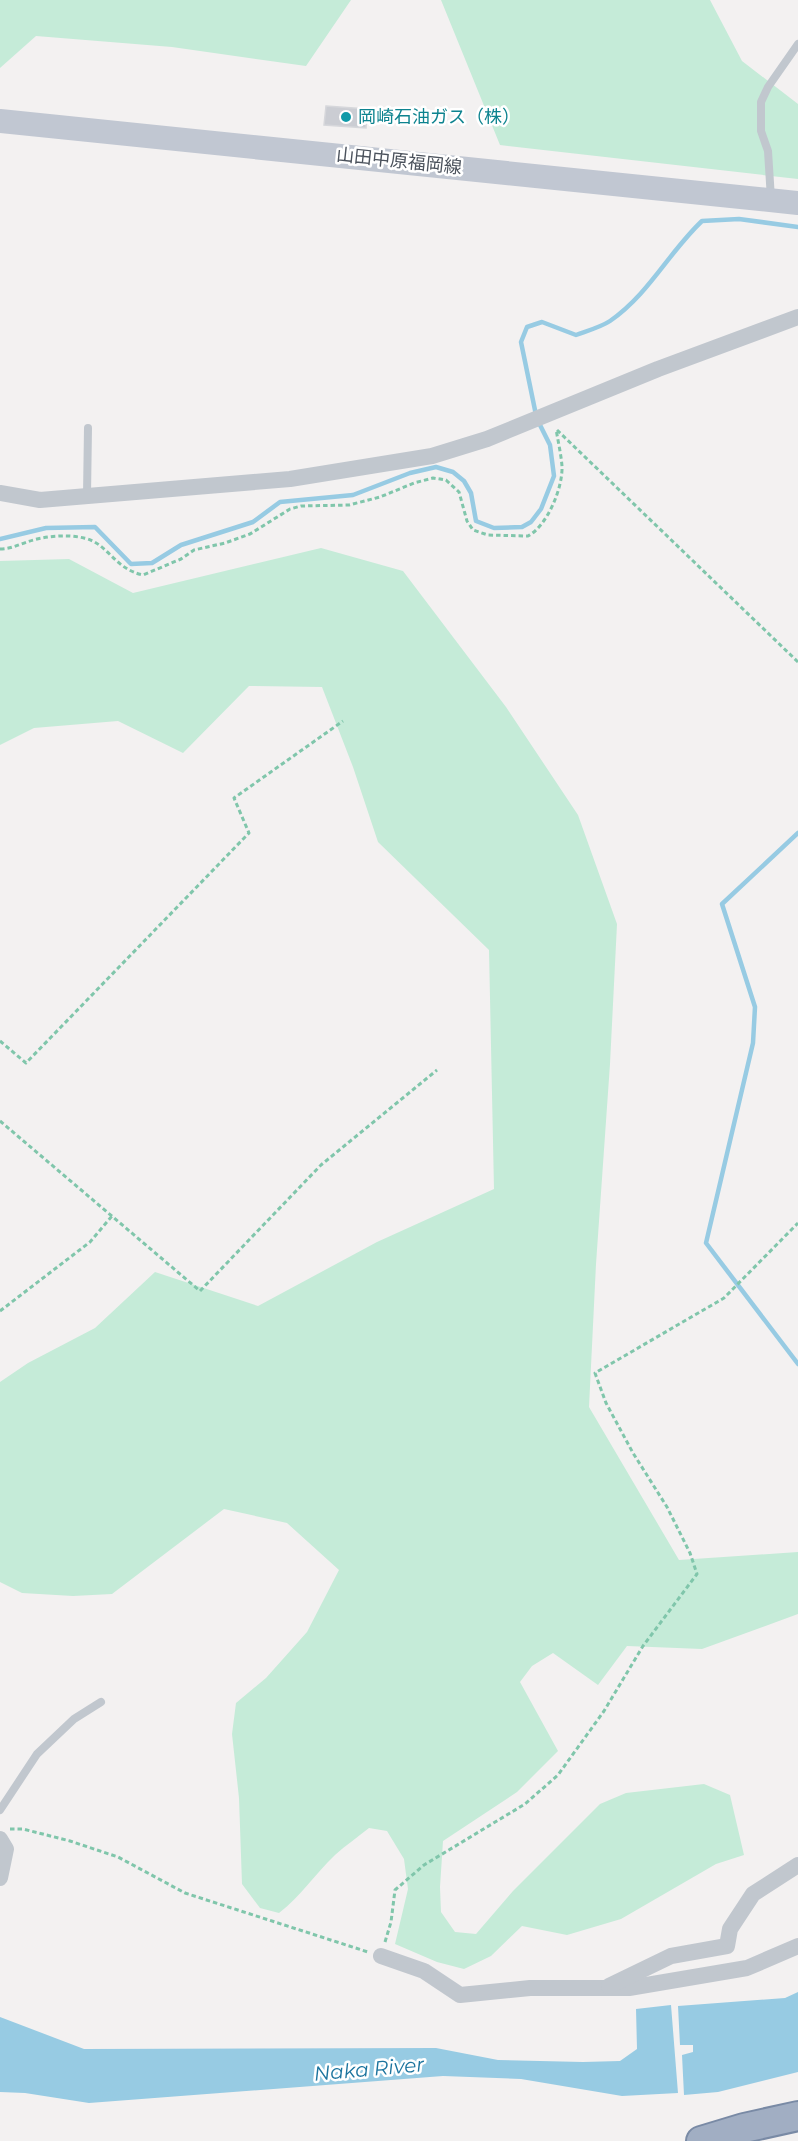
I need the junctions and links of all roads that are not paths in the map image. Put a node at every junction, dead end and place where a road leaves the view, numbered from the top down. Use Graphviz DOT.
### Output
graph roads {
  1 [pos="798,44"];
  2 [pos="0,121"];
  3 [pos="771,200"];
  4 [pos="798,203"];
  5 [pos="798,317"];
  6 [pos="88,428"];
  7 [pos="0,493"];
  8 [pos="87,495"];
  9 [pos="101,1702"];
  10 [pos="0,1810"];
  11 [pos="2,1834"];
  12 [pos="798,1864"];
  13 [pos="0,1878"];
  14 [pos="798,1946"];
  15 [pos="381,1956"];
  16 [pos="603,1989"];
  17 [pos="798,2116"];
  18 [pos="702,2141"];
  1 -- 3 [label="lane"];
  2 -- 3 [label="main road, 山田中原福岡線"];
  3 -- 4 [label="main road, 山田中原福岡線"];
  5 -- 8 [label="street"];
  6 -- 8 [label="lane"];
  7 -- 8 [label="street"];
  9 -- 10 [label="lane"];
  11 -- 13 [label="street"];
  12 -- 16 [label="street"];
  14 -- 16 [label="street"];
  15 -- 16 [label="street"];
  17 -- 18 [label="highway"];
}
